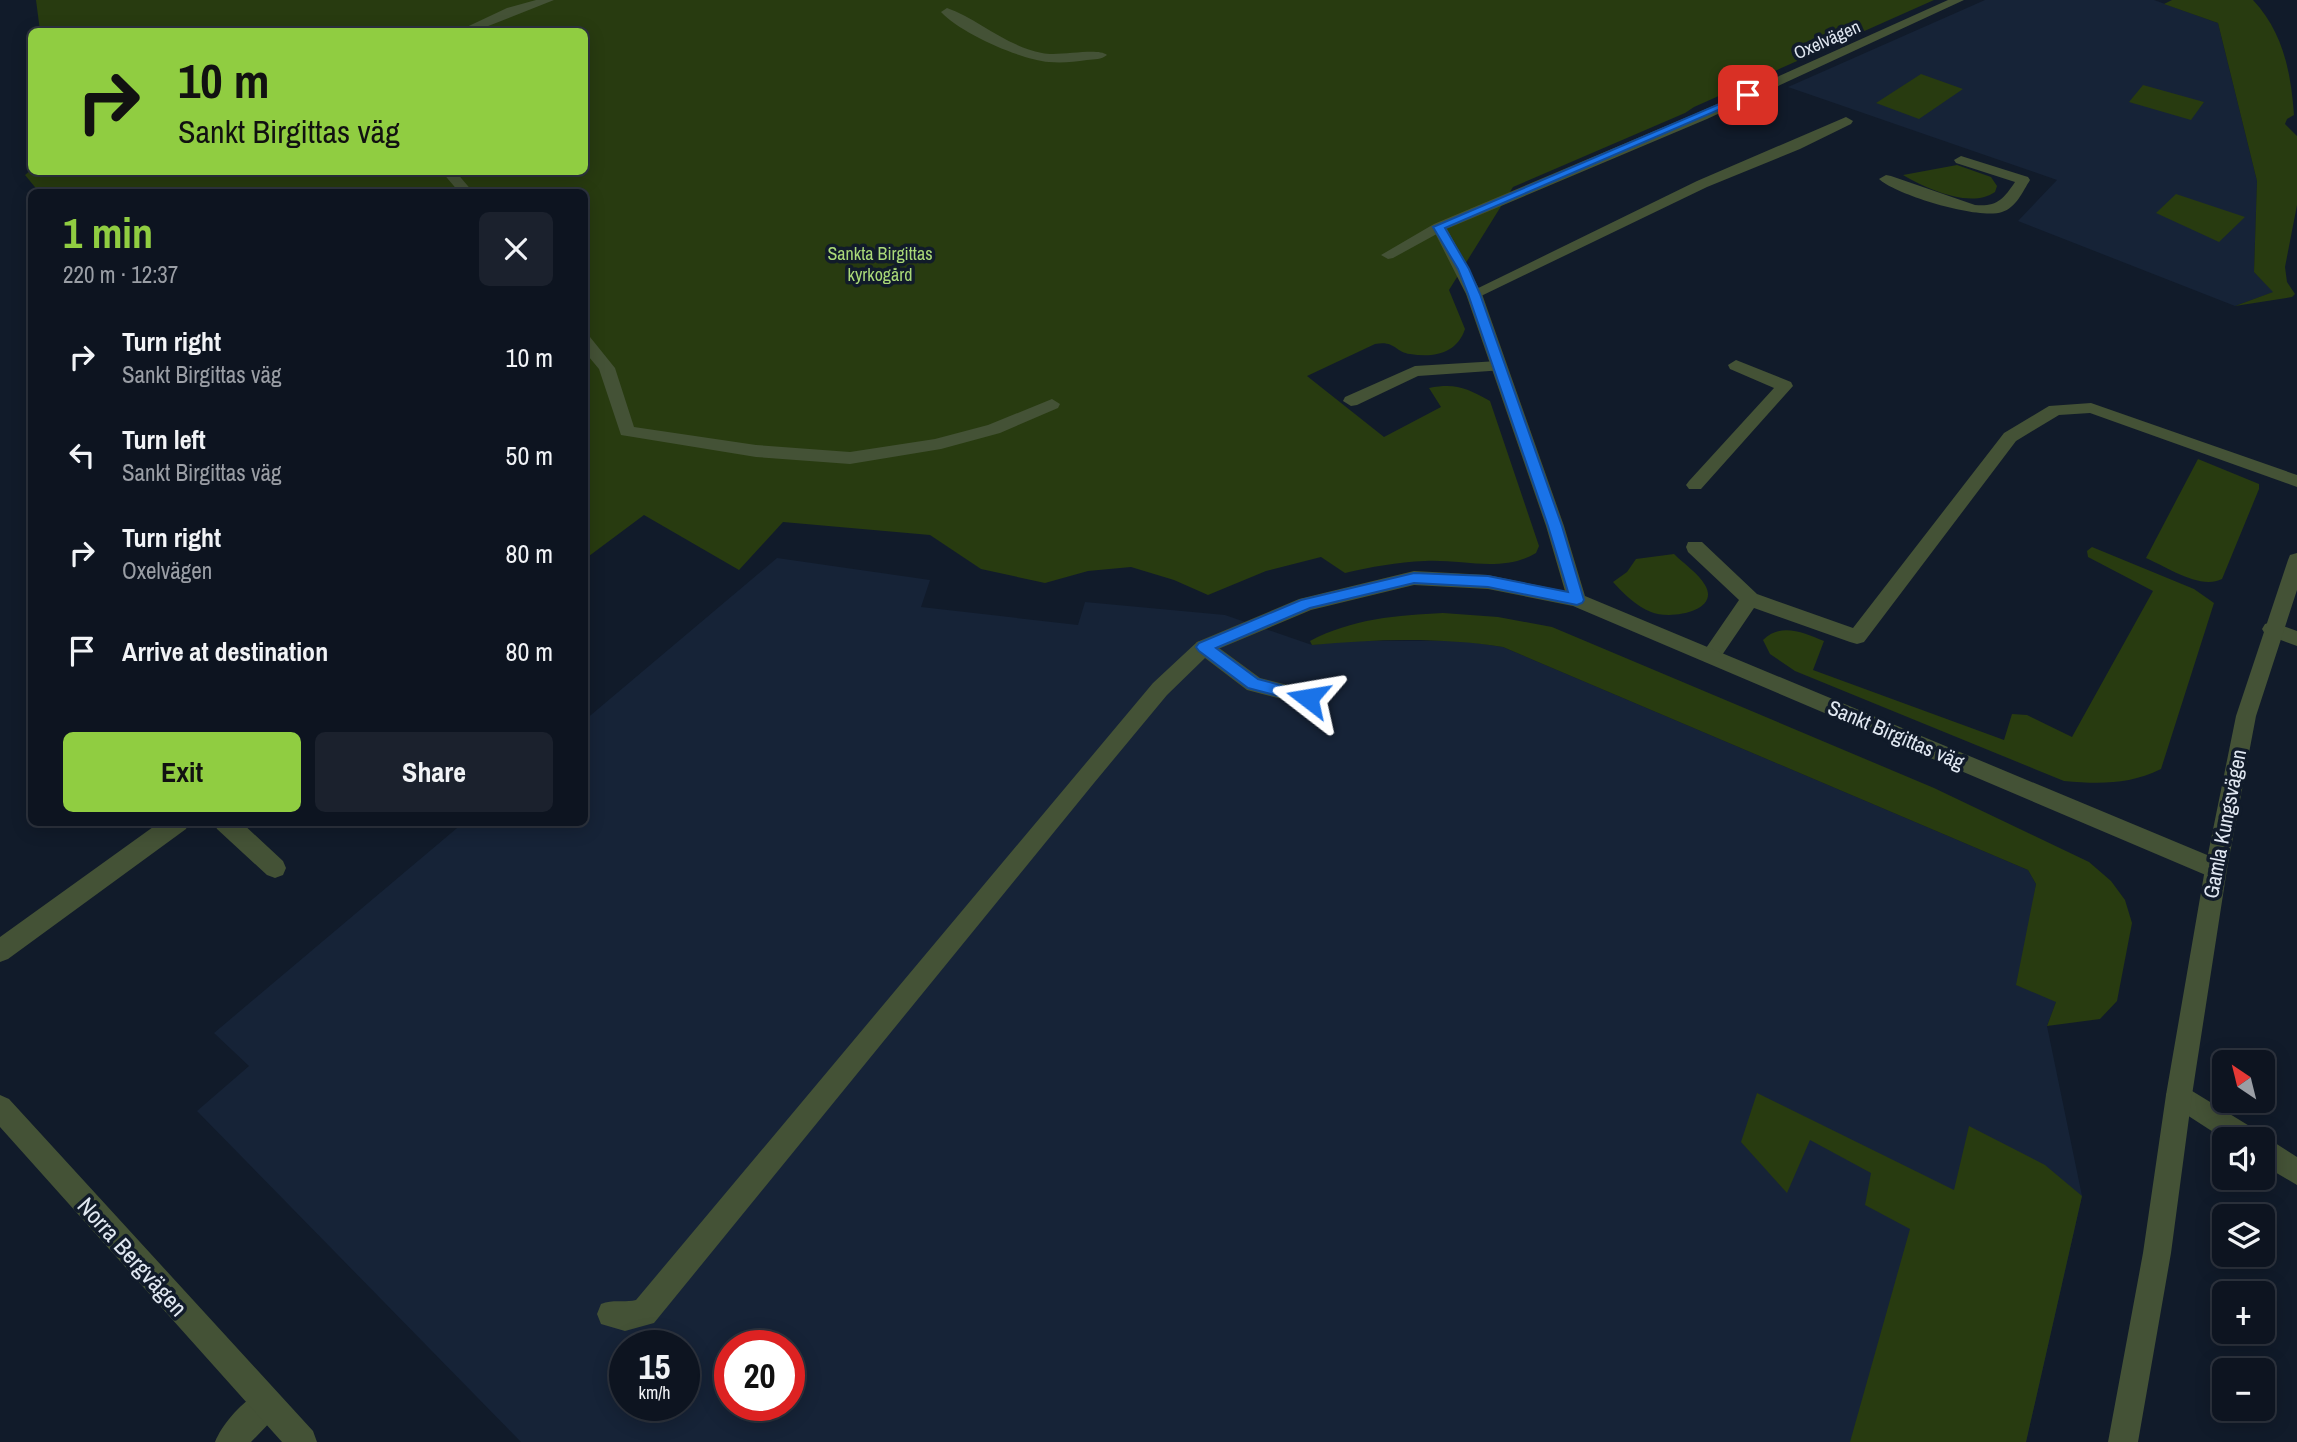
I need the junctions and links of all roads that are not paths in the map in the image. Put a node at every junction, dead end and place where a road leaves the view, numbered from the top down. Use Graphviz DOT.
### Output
graph roads {
  1 [pos="548,0"];
  2 [pos="1958,0"];
  3 [pos="947,12"];
  4 [pos="471,28"];
  5 [pos="1101,55"];
  6 [pos="1846,121"];
  7 [pos="1961,160"];
  8 [pos="452,175"];
  9 [pos="1886,179"];
  10 [pos="463,189"];
  11 [pos="1439,227"];
  12 [pos="1388,255"];
  13 [pos="1474,294"];
  14 [pos="588,345"];
  15 [pos="1736,365"];
  16 [pos="1498,366"];
  17 [pos="1351,401"];
  18 [pos="1052,404"];
  19 [pos="2297,481"];
  20 [pos="1695,485"];
  21 [pos="1695,547"];
  22 [pos="2297,560"];
  23 [pos="1750,599"];
  24 [pos="1577,600"];
  25 [pos="2272,629"];
  26 [pos="2297,639"];
  27 [pos="1204,647"];
  28 [pos="1711,656"];
  29 [pos="1308,698"];
  30 [pos="172,826"];
  31 [pos="229,826"];
  32 [pos="275,868"];
  33 [pos="2216,869"];
  34 [pos="0,951"];
  35 [pos="2179,1095"];
  36 [pos="0,1108"];
  37 [pos="2228,1127"];
  38 [pos="2275,1158"];
  39 [pos="2297,1172"];
  40 [pos="611,1314"];
  41 [pos="266,1404"];
  42 [pos="230,1442"];
  43 [pos="302,1442"];
  44 [pos="2123,1442"];
  1 -- 4 [label="street"];
  2 -- 11 [label="street, Oxelvägen"];
  3 -- 5 [label="street"];
  6 -- 13 [label="street"];
  7 -- 9 [label="street"];
  8 -- 10 [label="street"];
  11 -- 12 [label="street, Oxelvägen"];
  11 -- 13 [label="street"];
  13 -- 16 [label="street"];
  14 -- 18 [label="street"];
  15 -- 20 [label="street"];
  16 -- 17 [label="street"];
  16 -- 24 [label="street"];
  19 -- 23 [label="street"];
  21 -- 23 [label="street"];
  22 -- 25 [label="street, Gamla Kungsvägen"];
  23 -- 28 [label="street"];
  24 -- 27 [label="street, Sankt Birgittas väg"];
  24 -- 28 [label="street, Sankt Birgittas väg"];
  25 -- 26 [label="street"];
  25 -- 33 [label="street, Gamla Kungsvägen"];
  27 -- 29 [label="street"];
  27 -- 40 [label="street"];
  28 -- 33 [label="street, Sankt Birgittas väg"];
  30 -- 34 [label="street"];
  31 -- 32 [label="street"];
  33 -- 35 [label="street, Gamla Kungsvägen"];
  35 -- 37 [label="street"];
  35 -- 44 [label="street, Gamla Kungsvägen"];
  36 -- 41 [label="street, Norra Bergvägen"];
  38 -- 39 [label="street"];
  41 -- 42 [label="street"];
  41 -- 43 [label="street, Norra Bergvägen"];
}
